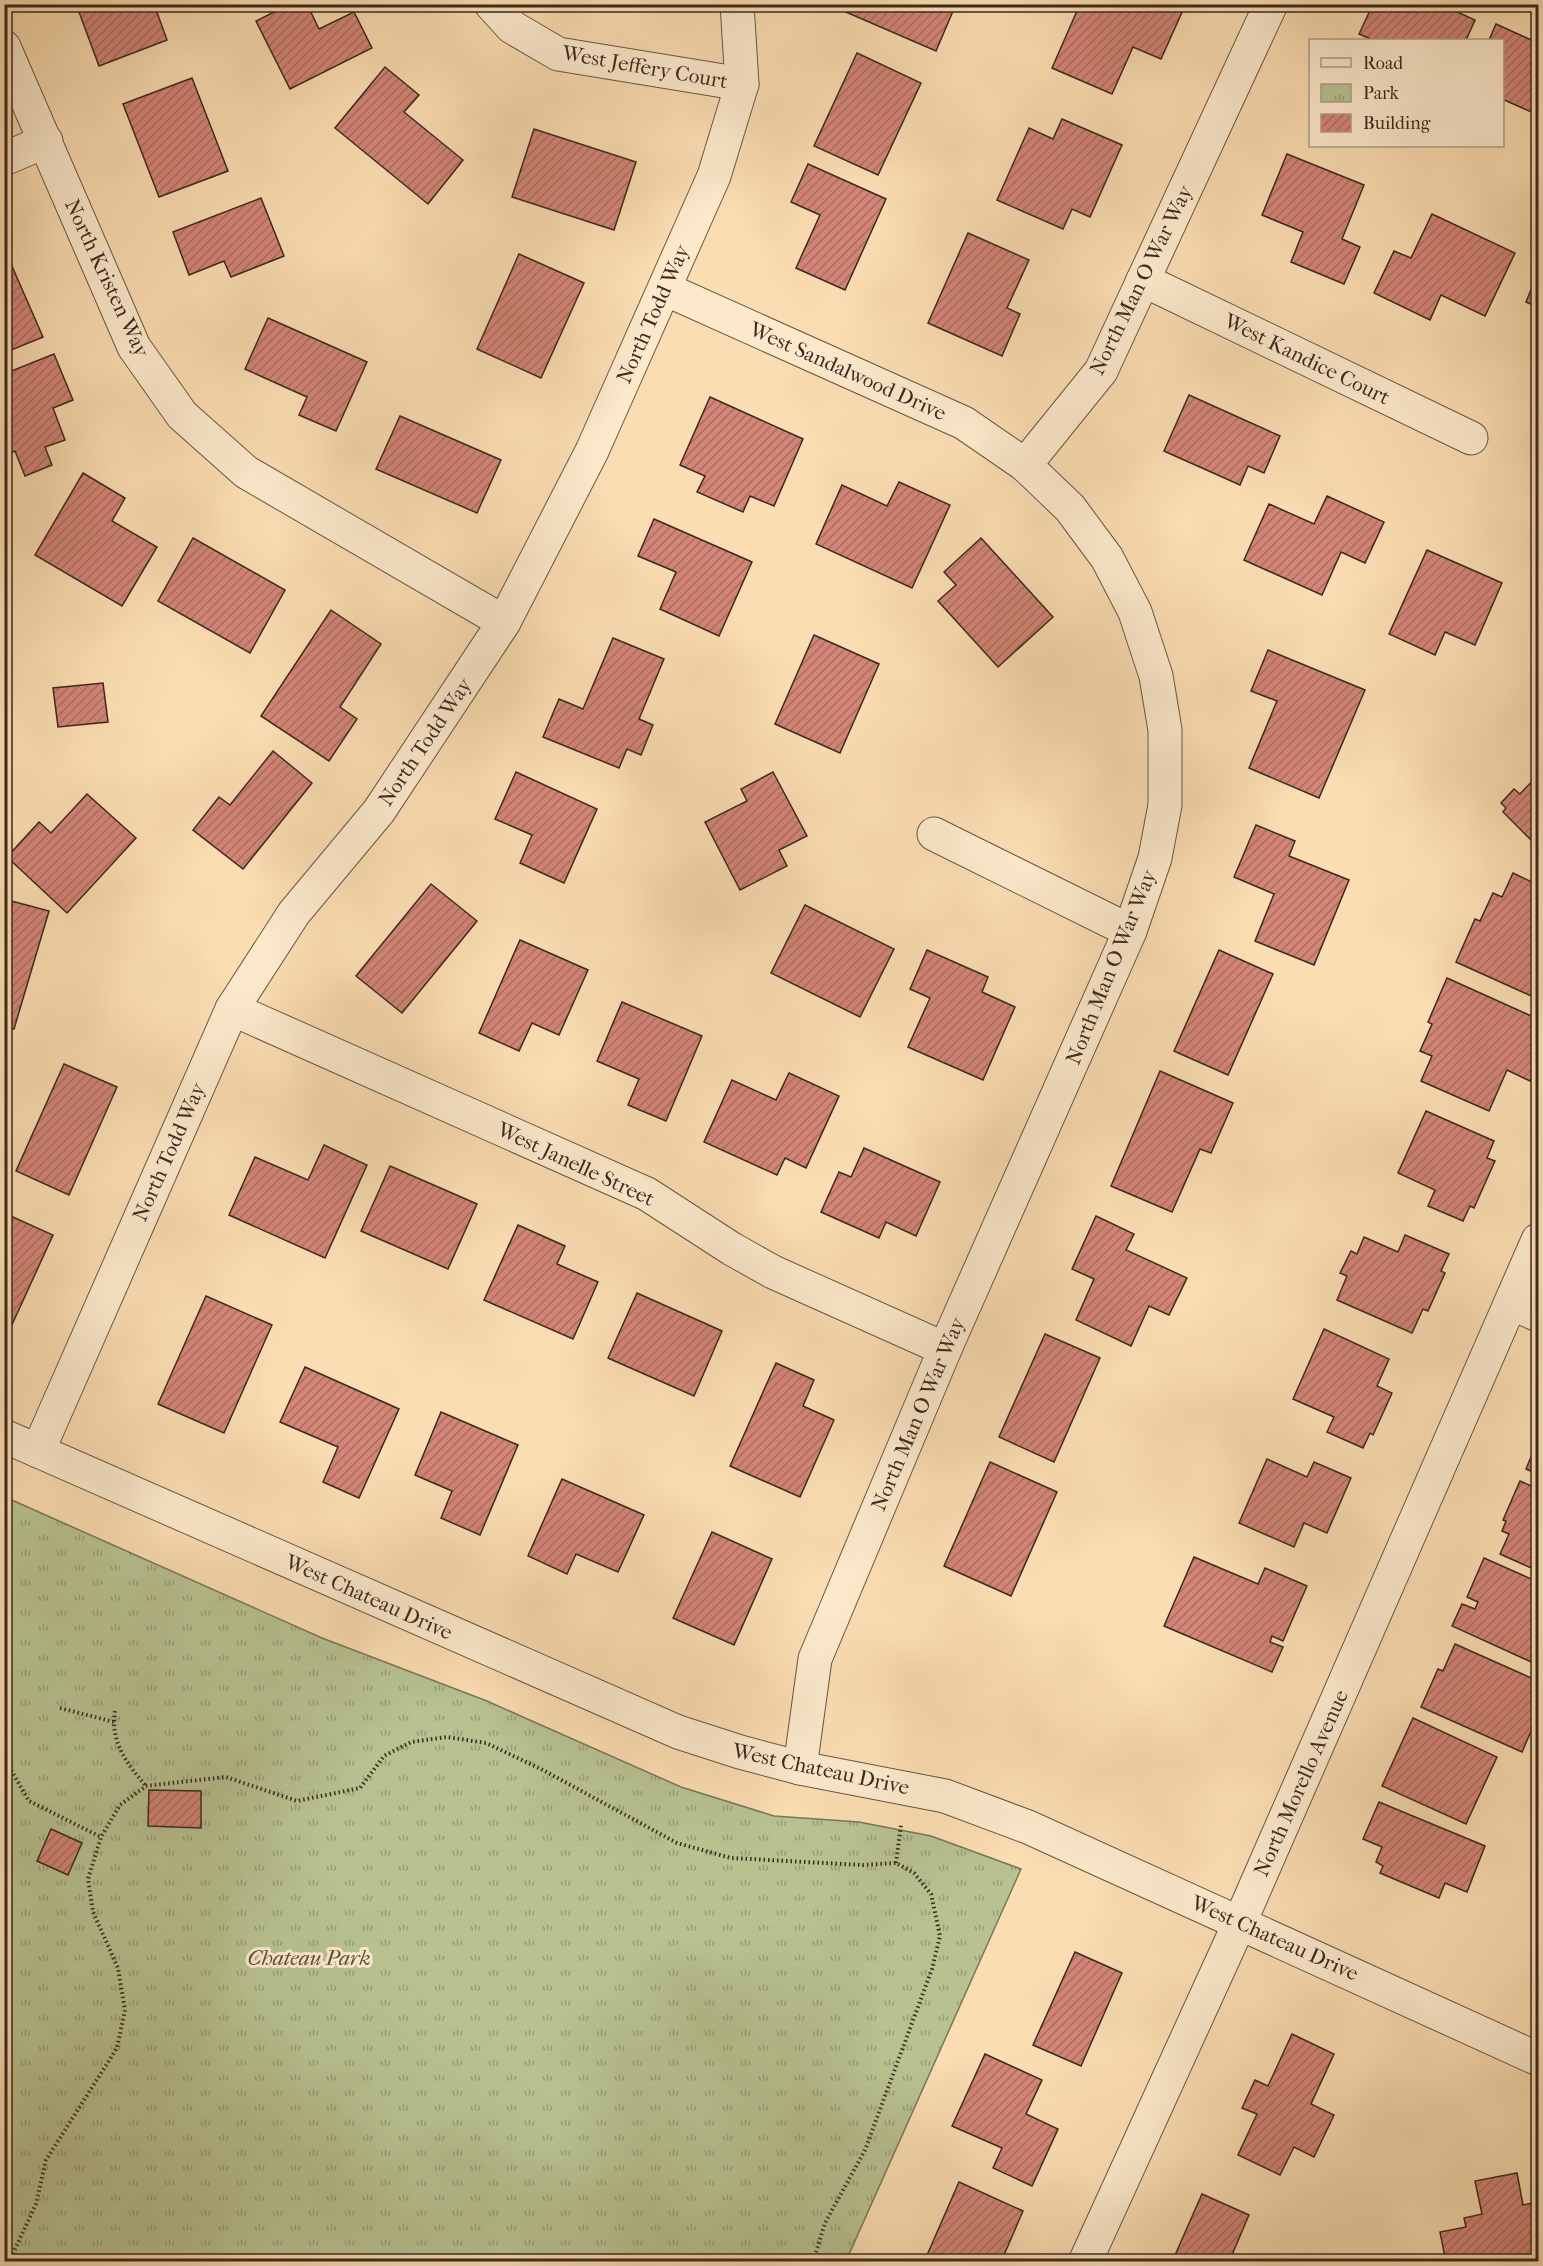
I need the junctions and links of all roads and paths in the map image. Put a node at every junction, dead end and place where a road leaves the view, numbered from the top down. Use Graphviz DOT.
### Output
graph roads {
  1 [pos="491,4"];
  2 [pos="736,4"];
  3 [pos="1271,4"];
  4 [pos="4,47"];
  5 [pos="742,84"];
  6 [pos="46,141"];
  7 [pos="4,159"];
  8 [pos="1143,280"];
  9 [pos="665,290"];
  10 [pos="1470,438"];
  11 [pos="1025,465"];
  12 [pos="504,622"];
  13 [pos="934,834"];
  14 [pos="1130,931"];
  15 [pos="232,1009"];
  16 [pos="1539,1240"];
  17 [pos="1525,1309"];
  18 [pos="945,1349"];
  19 [pos="4,1436"];
  20 [pos="38,1451"];
  21 [pos="60,1708"];
  22 [pos="115,1711"];
  23 [pos="114,1722"];
  24 [pos="10,1739"];
  25 [pos="800,1768"];
  26 [pos="146,1786"];
  27 [pos="902,1822"];
  28 [pos="101,1837"];
  29 [pos="896,1863"];
  30 [pos="1240,1922"];
  31 [pos="1539,2059"];
  32 [pos="9,2262"];
  33 [pos="813,2262"];
  34 [pos="1084,2262"];
  1 -- 5 [label="street, West Jeffery Court"];
  2 -- 5 [label="street, North Todd Way"];
  3 -- 8 [label="street, North Man O War Way"];
  4 -- 6 [label="street, North Kristen Way"];
  5 -- 9 [label="street, North Todd Way"];
  6 -- 7 [label="street"];
  6 -- 12 [label="street, North Kristen Way"];
  8 -- 10 [label="street, West Kandice Court"];
  8 -- 11 [label="street, North Man O War Way"];
  9 -- 11 [label="street, West Sandalwood Drive"];
  9 -- 12 [label="street, North Todd Way"];
  11 -- 14 [label="street, North Man O War Way"];
  12 -- 15 [label="street, North Todd Way"];
  13 -- 14 [label="street"];
  14 -- 18 [label="street, North Man O War Way"];
  15 -- 18 [label="street, West Janelle Street"];
  15 -- 20 [label="street, North Todd Way"];
  16 -- 17 [label="street, North Morello Avenue"];
  17 -- 30 [label="street, North Morello Avenue"];
  18 -- 25 [label="street, North Man O War Way"];
  19 -- 20 [label="street, West Chateau Drive"];
  20 -- 25 [label="street, West Chateau Drive"];
  21 -- 23 [label="path"];
  22 -- 23 [label="path"];
  23 -- 26 [label="path"];
  24 -- 28 [label="path"];
  25 -- 30 [label="street, West Chateau Drive"];
  26 -- 28 [label="path"];
  26 -- 29 [label="path"];
  27 -- 29 [label="path"];
  28 -- 32 [label="path"];
  29 -- 33 [label="path"];
  30 -- 31 [label="street, West Chateau Drive"];
  30 -- 34 [label="street, North Morello Avenue"];
}
